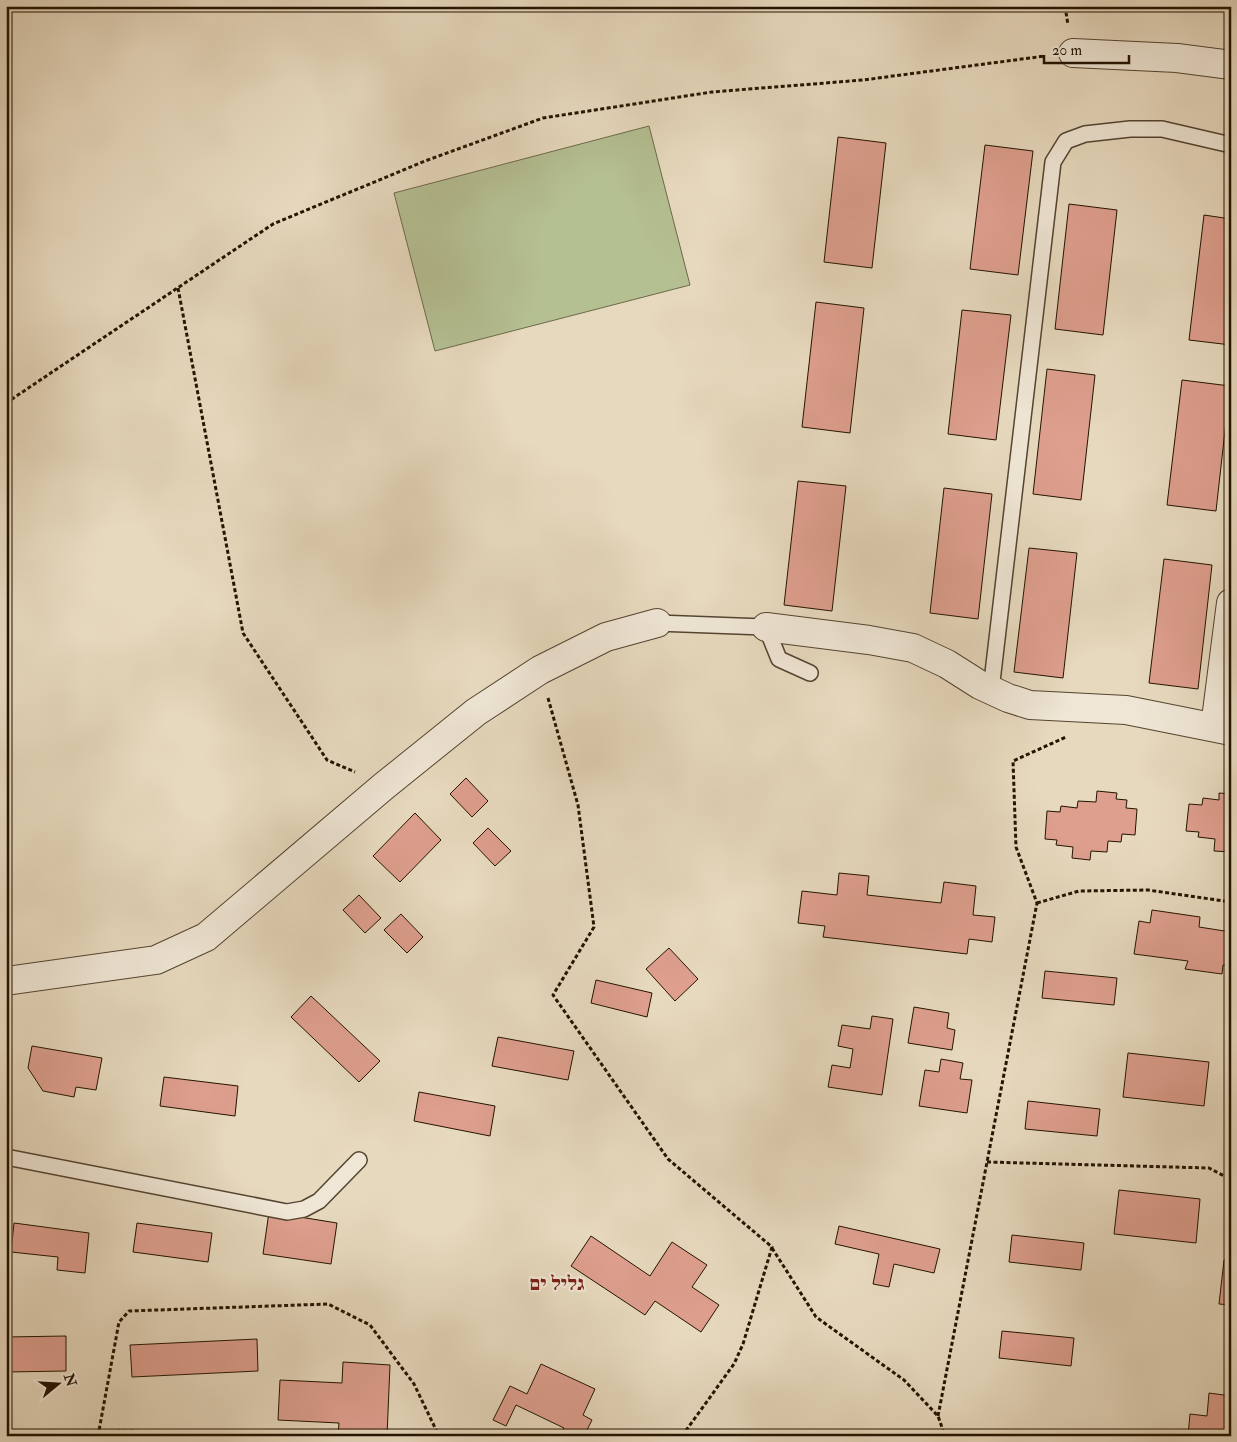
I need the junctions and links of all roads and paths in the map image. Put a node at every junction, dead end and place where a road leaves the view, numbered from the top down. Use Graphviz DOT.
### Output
graph roads {
  1 [pos="1073,53"];
  2 [pos="1231,65"];
  3 [pos="1231,145"];
  4 [pos="178,288"];
  5 [pos="6,403"];
  6 [pos="1231,603"];
  7 [pos="657,623"];
  8 [pos="766,628"];
  9 [pos="540,670"];
  10 [pos="810,673"];
  11 [pos="991,690"];
  12 [pos="1223,729"];
  13 [pos="1074,733"];
  14 [pos="384,786"];
  15 [pos="1231,902"];
  16 [pos="1037,903"];
  17 [pos="6,981"];
  18 [pos="6,1157"];
  19 [pos="359,1160"];
  20 [pos="987,1162"];
  21 [pos="1231,1182"];
  22 [pos="772,1247"];
  23 [pos="938,1416"];
  24 [pos="99,1430"];
  25 [pos="6,1432"];
  26 [pos="98,1436"];
  27 [pos="153,1436"];
  28 [pos="439,1436"];
  29 [pos="682,1436"];
  30 [pos="945,1436"];
  1 -- 2 [label="street"];
  1 -- 4 [label="path"];
  3 -- 11 [label="lane"];
  4 -- 5 [label="path"];
  4 -- 14 [label="path"];
  6 -- 12 [label="street"];
  7 -- 8 [label="lane"];
  7 -- 9 [label="street"];
  8 -- 10 [label="lane"];
  8 -- 11 [label="street"];
  9 -- 14 [label="street"];
  9 -- 22 [label="path"];
  11 -- 12 [label="street"];
  13 -- 16 [label="path"];
  14 -- 17 [label="street"];
  15 -- 16 [label="path"];
  16 -- 20 [label="path"];
  18 -- 19 [label="lane"];
  20 -- 21 [label="path"];
  20 -- 23 [label="path"];
  22 -- 23 [label="path"];
  22 -- 29 [label="path"];
  23 -- 30 [label="path"];
  24 -- 25 [label="path"];
  24 -- 26 [label="path"];
  24 -- 27 [label="path"];
  24 -- 28 [label="path"];
}
